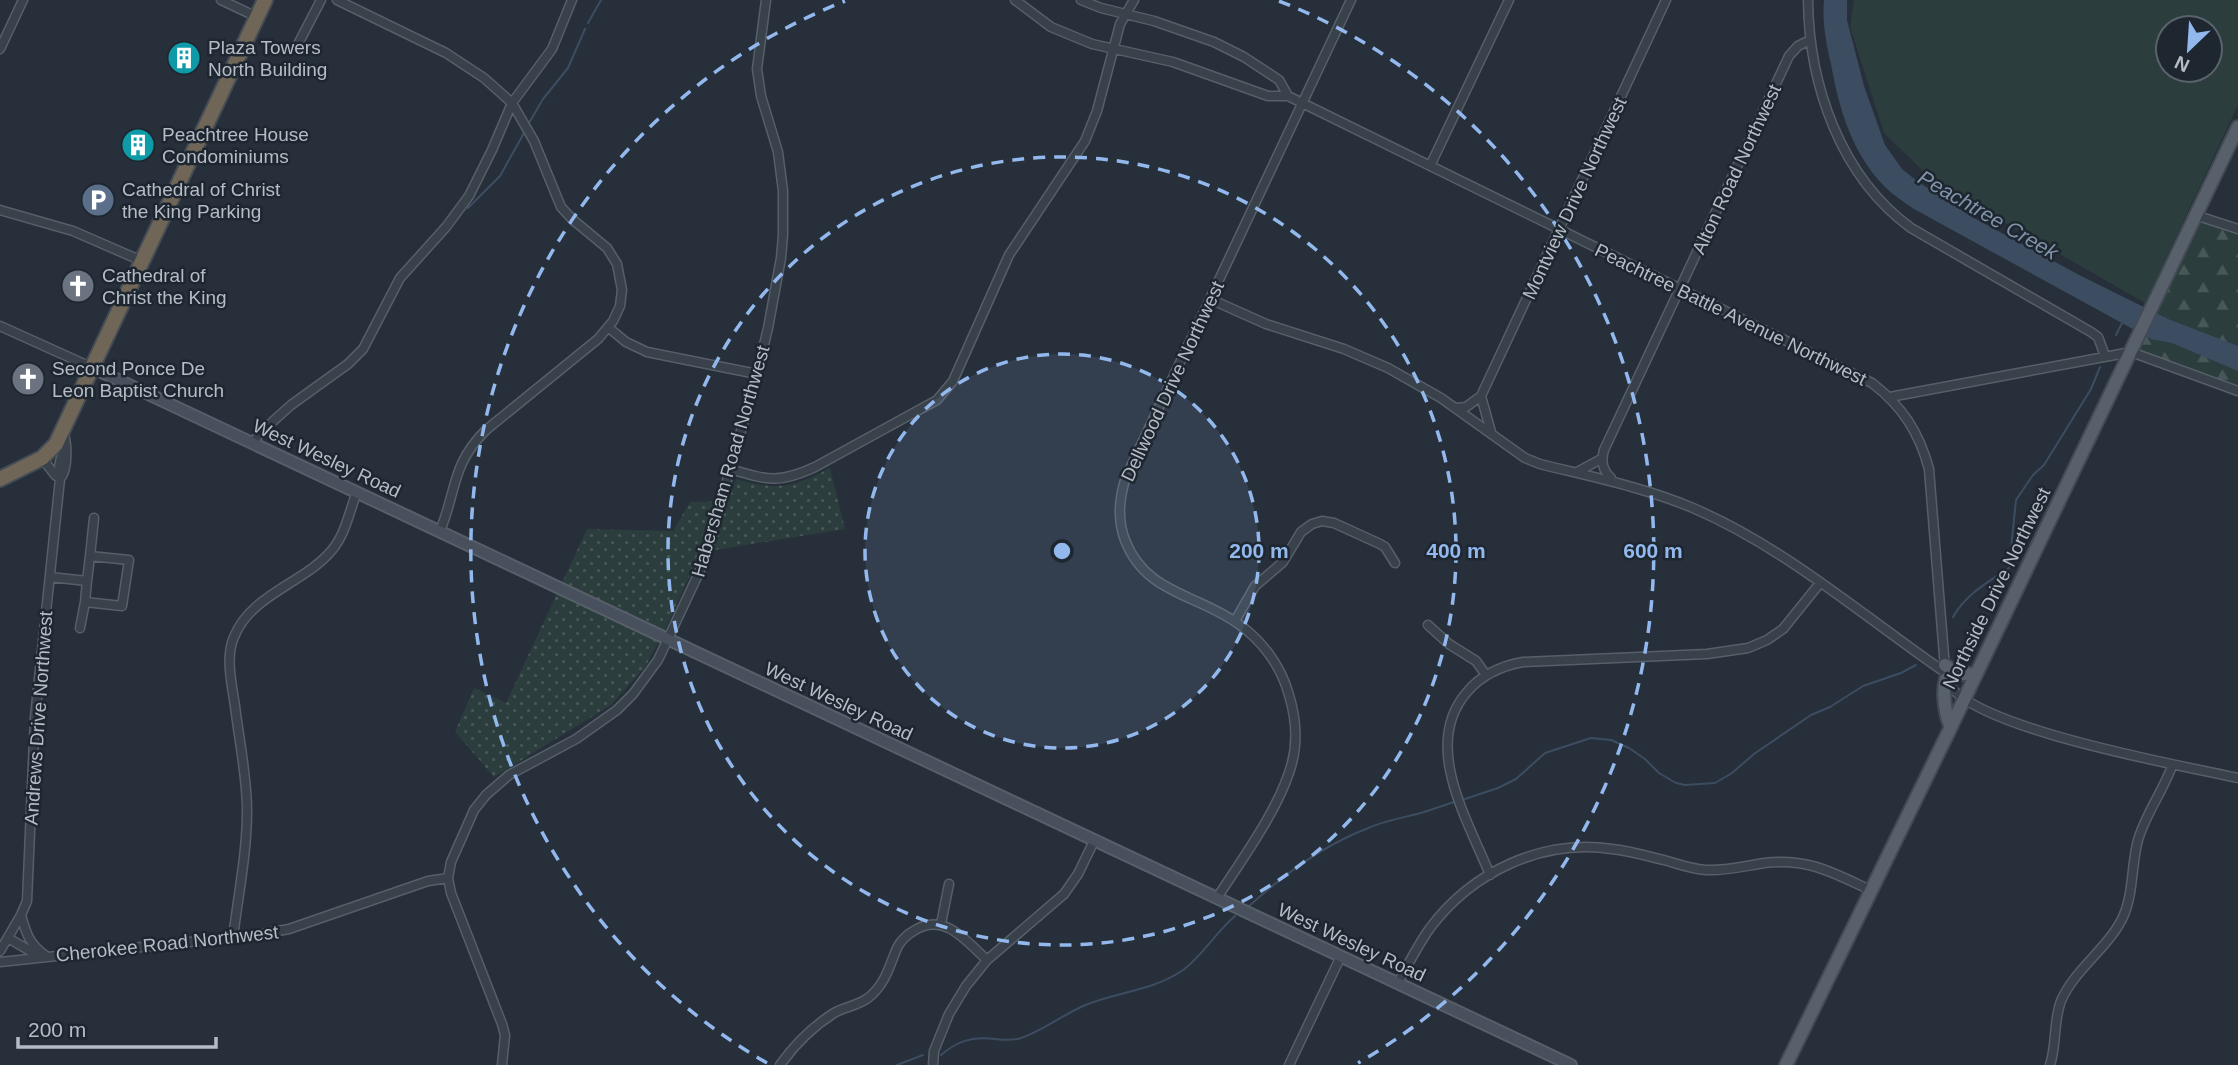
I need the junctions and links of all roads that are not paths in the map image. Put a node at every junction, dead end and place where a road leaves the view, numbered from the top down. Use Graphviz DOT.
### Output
graph roads {
  1 [pos="23,0"];
  2 [pos="221,0"];
  3 [pos="265,0"];
  4 [pos="321,0"];
  5 [pos="337,0"];
  6 [pos="572,0"];
  7 [pos="766,0"];
  8 [pos="1014,0"];
  9 [pos="1081,0"];
  10 [pos="1134,0"];
  11 [pos="1351,0"];
  12 [pos="1509,0"];
  13 [pos="1667,0"];
  14 [pos="1808,0"];
  15 [pos="1126,14"];
  16 [pos="257,17"];
  17 [pos="1810,40"];
  18 [pos="296,48"];
  19 [pos="0,49"];
  20 [pos="1114,49"];
  21 [pos="1288,96"];
  22 [pos="512,103"];
  23 [pos="1302,103"];
  24 [pos="2238,127"];
  25 [pos="1430,166"];
  26 [pos="0,210"];
  27 [pos="2195,215"];
  28 [pos="1558,229"];
  29 [pos="2238,229"];
  30 [pos="142,261"];
  31 [pos="1679,288"];
  32 [pos="1210,299"];
  33 [pos="0,326"];
  34 [pos="609,328"];
  35 [pos="2131,352"];
  36 [pos="2105,356"];
  37 [pos="93,368"];
  38 [pos="757,374"];
  39 [pos="2238,391"];
  40 [pos="1482,396"];
  41 [pos="1890,397"];
  42 [pos="1456,408"];
  43 [pos="66,424"];
  44 [pos="1493,435"];
  45 [pos="253,443"];
  46 [pos="42,458"];
  47 [pos="1601,459"];
  48 [pos="730,469"];
  49 [pos="1577,472"];
  50 [pos="0,479"];
  51 [pos="60,479"];
  52 [pos="1614,481"];
  53 [pos="357,492"];
  54 [pos="94,518"];
  55 [pos="440,531"];
  56 [pos="90,556"];
  57 [pos="1395,563"];
  58 [pos="50,577"];
  59 [pos="87,581"];
  60 [pos="1820,583"];
  61 [pos="85,602"];
  62 [pos="1235,621"];
  63 [pos="1428,625"];
  64 [pos="80,628"];
  65 [pos="668,639"];
  66 [pos="1946,672"];
  67 [pos="1976,674"];
  68 [pos="1486,675"];
  69 [pos="1964,699"];
  70 [pos="1951,727"];
  71 [pos="2172,766"];
  72 [pos="2238,778"];
  73 [pos="1094,841"];
  74 [pos="1490,875"];
  75 [pos="448,878"];
  76 [pos="949,884"];
  77 [pos="1870,890"];
  78 [pos="1217,898"];
  79 [pos="21,915"];
  80 [pos="941,924"];
  81 [pos="233,938"];
  82 [pos="7,940"];
  83 [pos="0,951"];
  84 [pos="1341,956"];
  85 [pos="40,957"];
  86 [pos="987,960"];
  87 [pos="0,961"];
  88 [pos="1398,983"];
  89 [pos="502,1065"];
  90 [pos="780,1065"];
  91 [pos="933,1065"];
  92 [pos="1289,1065"];
  93 [pos="1571,1065"];
  94 [pos="1786,1065"];
  95 [pos="2050,1065"];
  1 -- 19 [label="street"];
  2 -- 16 [label="street"];
  3 -- 16 [label="highway"];
  4 -- 18 [label="street"];
  5 -- 22 [label="street"];
  6 -- 22 [label="street"];
  7 -- 38 [label="street, Habersham Road Northwest"];
  8 -- 20 [label="street, Peachtree Battle Avenue Northwest"];
  9 -- 15 [label="street, Peachtree Battle Avenue Northwest"];
  10 -- 15 [label="street"];
  11 -- 23 [label="street, Dellwood Drive Northwest"];
  12 -- 25 [label="street"];
  13 -- 28 [label="street, Montview Drive Northwest"];
  14 -- 17 [label="street"];
  15 -- 20 [label="street"];
  15 -- 21 [label="street, Peachtree Battle Avenue Northwest"];
  16 -- 30 [label="highway"];
  17 -- 31 [label="street, Alton Road Northwest"];
  17 -- 36 [label="street"];
  20 -- 21 [label="street, Peachtree Battle Avenue Northwest"];
  20 -- 48 [label="street"];
  21 -- 23 [label="street, Peachtree Battle Avenue Northwest"];
  22 -- 34 [label="street"];
  22 -- 45 [label="street"];
  23 -- 25 [label="street, Peachtree Battle Avenue Northwest"];
  23 -- 32 [label="street, Dellwood Drive Northwest"];
  24 -- 27 [label="main road, Northside Drive Northwest"];
  25 -- 28 [label="street, Peachtree Battle Avenue Northwest"];
  26 -- 30 [label="street"];
  27 -- 29 [label="street"];
  27 -- 35 [label="main road, Northside Drive Northwest"];
  28 -- 31 [label="street, Peachtree Battle Avenue Northwest"];
  28 -- 40 [label="street, Montview Drive Northwest"];
  30 -- 37 [label="highway"];
  31 -- 41 [label="street, Peachtree Battle Avenue Northwest"];
  31 -- 47 [label="street, Alton Road Northwest"];
  32 -- 42 [label="street"];
  32 -- 62 [label="street, Dellwood Drive Northwest"];
  33 -- 37 [label="street"];
  34 -- 38 [label="street"];
  34 -- 55 [label="street"];
  35 -- 36 [label="street"];
  35 -- 39 [label="street"];
  35 -- 67 [label="main road, Northside Drive Northwest"];
  36 -- 41 [label="street"];
  37 -- 43 [label="highway"];
  37 -- 45 [label="street, West Wesley Road"];
  38 -- 48 [label="street, Habersham Road Northwest"];
  40 -- 42 [label="street"];
  40 -- 44 [label="street"];
  41 -- 66 [label="street, Peachtree Battle Avenue Northwest"];
  42 -- 44 [label="street"];
  43 -- 46 [label="highway"];
  43 -- 51 [label="street, Andrews Drive Northwest"];
  44 -- 49 [label="street"];
  45 -- 53 [label="street, West Wesley Road"];
  46 -- 50 [label="highway"];
  46 -- 51 [label="street"];
  47 -- 49 [label="street"];
  47 -- 52 [label="street"];
  48 -- 65 [label="street, Habersham Road Northwest"];
  49 -- 52 [label="street"];
  51 -- 58 [label="street, Andrews Drive Northwest"];
  52 -- 60 [label="street"];
  53 -- 55 [label="street, West Wesley Road"];
  53 -- 81 [label="street"];
  54 -- 56 [label="street"];
  55 -- 65 [label="street, West Wesley Road"];
  56 -- 59 [label="street"];
  56 -- 61 [label="street"];
  57 -- 62 [label="street"];
  58 -- 59 [label="street"];
  58 -- 79 [label="street, Andrews Drive Northwest"];
  59 -- 61 [label="street"];
  60 -- 66 [label="street"];
  60 -- 68 [label="street"];
  61 -- 64 [label="street"];
  62 -- 78 [label="street, Dellwood Drive Northwest"];
  63 -- 68 [label="street"];
  65 -- 73 [label="street, West Wesley Road"];
  65 -- 75 [label="street, Habersham Road Northwest"];
  66 -- 67 [label="main road"];
  66 -- 69 [label="street"];
  66 -- 70 [label="main road"];
  67 -- 69 [label="main road, Northside Drive Northwest"];
  68 -- 74 [label="street"];
  69 -- 70 [label="main road, Northside Drive Northwest"];
  69 -- 71 [label="street"];
  70 -- 77 [label="main road, Northside Drive Northwest"];
  71 -- 72 [label="street"];
  71 -- 95 [label="street"];
  73 -- 78 [label="street, West Wesley Road"];
  73 -- 86 [label="street"];
  74 -- 77 [label="street"];
  74 -- 88 [label="street"];
  75 -- 81 [label="street, Cherokee Road Northwest"];
  75 -- 89 [label="street"];
  76 -- 80 [label="street"];
  77 -- 94 [label="main road, Northside Drive Northwest"];
  78 -- 84 [label="street, West Wesley Road"];
  79 -- 82 [label="street, Andrews Drive Northwest"];
  79 -- 85 [label="street, Cherokee Road Northwest"];
  80 -- 86 [label="street"];
  80 -- 90 [label="street"];
  81 -- 85 [label="street, Cherokee Road Northwest"];
  82 -- 83 [label="street, Andrews Drive Northwest"];
  82 -- 85 [label="street, Cherokee Road Northwest"];
  84 -- 88 [label="street, West Wesley Road"];
  84 -- 92 [label="street"];
  85 -- 87 [label="street, Cherokee Road Northwest"];
  86 -- 91 [label="street"];
  88 -- 93 [label="street, West Wesley Road"];
}
